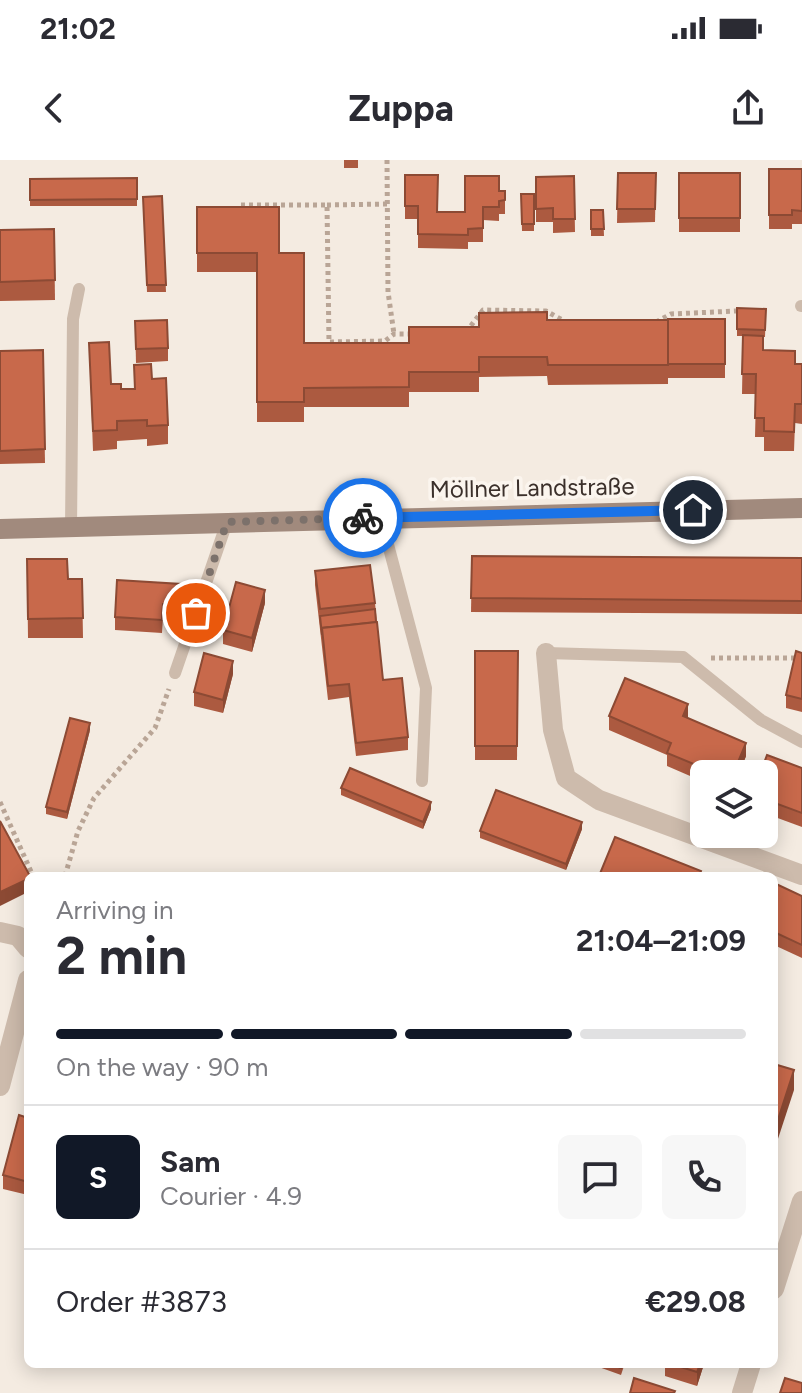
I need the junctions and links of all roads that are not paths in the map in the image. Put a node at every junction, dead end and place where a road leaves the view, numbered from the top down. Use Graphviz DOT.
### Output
graph roads {
  1 [pos="79,289"];
  2 [pos="802,508"];
  3 [pos="381,518"];
  4 [pos="227,522"];
  5 [pos="71,528"];
  6 [pos="0,529"];
  7 [pos="546,653"];
  8 [pos="175,673"];
  9 [pos="802,742"];
  10 [pos="422,781"];
  11 [pos="802,875"];
  12 [pos="0,932"];
  13 [pos="24,943"];
  14 [pos="24,995"];
  15 [pos="0,1086"];
  16 [pos="802,1201"];
  17 [pos="782,1238"];
  18 [pos="778,1264"];
  19 [pos="750,1368"];
  20 [pos="742,1393"];
  1 -- 5 [label="lane"];
  2 -- 3 [label="main road, Möllner Landstraße"];
  3 -- 4 [label="main road, Möllner Landstraße"];
  3 -- 10 [label="lane"];
  4 -- 5 [label="main road, Möllner Landstraße"];
  4 -- 8 [label="lane"];
  5 -- 6 [label="main road, Möllner Landstraße"];
  7 -- 9 [label="lane"];
  7 -- 11 [label="street"];
  12 -- 13 [label="street"];
  14 -- 15 [label="street"];
  16 -- 17 [label="street"];
  17 -- 18 [label="street"];
  19 -- 20 [label="street"];
}
